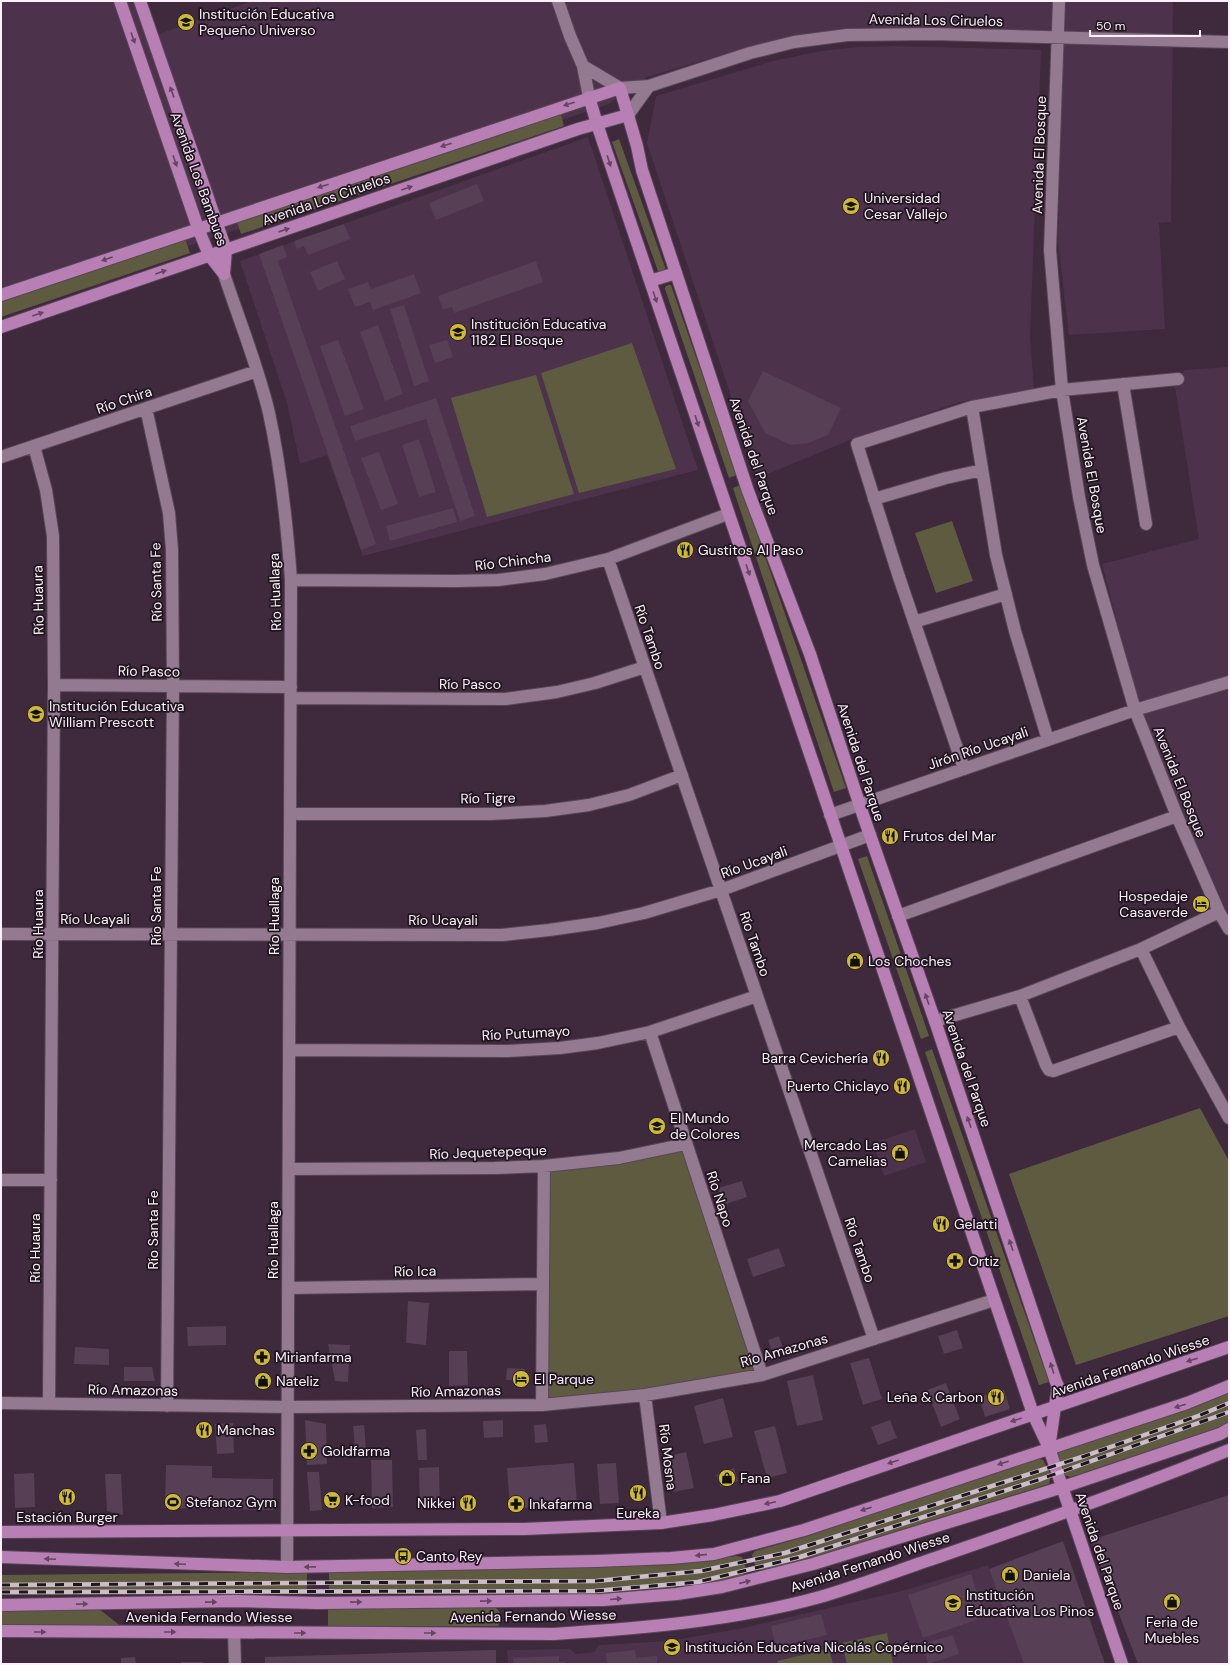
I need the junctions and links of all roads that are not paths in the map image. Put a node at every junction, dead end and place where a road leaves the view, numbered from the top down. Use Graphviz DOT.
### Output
graph roads {
  1 [pos="120,1"];
  2 [pos="140,1"];
  3 [pos="558,1"];
  4 [pos="1059,1"];
  5 [pos="1058,37"];
  6 [pos="1229,42"];
  7 [pos="583,66"];
  8 [pos="649,86"];
  9 [pos="620,88"];
  10 [pos="589,97"];
  11 [pos="628,115"];
  12 [pos="597,124"];
  13 [pos="218,222"];
  14 [pos="198,228"];
  15 [pos="226,250"];
  16 [pos="209,256"];
  17 [pos="676,273"];
  18 [pos="224,274"];
  19 [pos="650,281"];
  20 [pos="1,295"];
  21 [pos="1,327"];
  22 [pos="256,371"];
  23 [pos="1178,378"];
  24 [pos="1123,384"];
  25 [pos="1062,390"];
  26 [pos="972,407"];
  27 [pos="146,408"];
  28 [pos="34,446"];
  29 [pos="1,457"];
  30 [pos="982,470"];
  31 [pos="874,499"];
  32 [pos="728,514"];
  33 [pos="1146,524"];
  34 [pos="608,559"];
  35 [pos="291,580"];
  36 [pos="1006,594"];
  37 [pos="914,622"];
  38 [pos="645,667"];
  39 [pos="1229,682"];
  40 [pos="54,685"];
  41 [pos="173,686"];
  42 [pos="291,692"];
  43 [pos="1134,710"];
  44 [pos="1048,740"];
  45 [pos="964,769"];
  46 [pos="682,776"];
  47 [pos="860,805"];
  48 [pos="290,814"];
  49 [pos="830,815"];
  50 [pos="1177,816"];
  51 [pos="870,835"];
  52 [pos="841,846"];
  53 [pos="721,890"];
  54 [pos="1219,912"];
  55 [pos="898,916"];
  56 [pos="1229,929"];
  57 [pos="1,934"];
  58 [pos="52,934"];
  59 [pos="171,934"];
  60 [pos="289,934"];
  61 [pos="1141,949"];
  62 [pos="757,996"];
  63 [pos="1020,996"];
  64 [pos="935,1021"];
  65 [pos="1180,1027"];
  66 [pos="650,1032"];
  67 [pos="289,1050"];
  68 [pos="1229,1118"];
  69 [pos="686,1144"];
  70 [pos="544,1166"];
  71 [pos="288,1169"];
  72 [pos="1,1180"];
  73 [pos="51,1180"];
  74 [pos="543,1284"];
  75 [pos="288,1288"];
  76 [pos="994,1300"];
  77 [pos="874,1339"];
  78 [pos="1229,1347"];
  79 [pos="762,1375"];
  80 [pos="1229,1386"];
  81 [pos="645,1395"];
  82 [pos="1,1403"];
  83 [pos="49,1404"];
  84 [pos="542,1405"];
  85 [pos="167,1406"];
  86 [pos="288,1407"];
  87 [pos="1055,1407"];
  88 [pos="1033,1414"];
  89 [pos="1229,1429"];
  90 [pos="1049,1448"];
  91 [pos="1229,1450"];
  92 [pos="1063,1487"];
  93 [pos="1071,1511"];
  94 [pos="661,1523"];
  95 [pos="287,1531"];
  96 [pos="1,1532"];
  97 [pos="1,1558"];
  98 [pos="287,1567"];
  99 [pos="1,1606"];
  100 [pos="1,1631"];
  101 [pos="234,1633"];
  102 [pos="235,1664"];
  103 [pos="1122,1664"];
  1 -- 14 [label="main road, Avenida Los Bambues, one-way"];
  13 -- 2 [label="main road, Avenida Los Bambues, one-way"];
  3 -- 7 [label="street"];
  4 -- 5 [label="street, Avenida El Bosque"];
  5 -- 6 [label="street, Avenida Los Ciruelos"];
  5 -- 8 [label="street, Avenida Los Ciruelos"];
  5 -- 25 [label="street, Avenida El Bosque"];
  7 -- 9 [label="street"];
  7 -- 10 [label="street"];
  8 -- 9 [label="street, Avenida Los Ciruelos"];
  8 -- 11 [label="street"];
  9 -- 10 [label="main road, Avenida Los Ciruelos"];
  9 -- 11 [label="main road, Avenida del Parque"];
  10 -- 12 [label="main road"];
  10 -- 13 [label="main road, Avenida Los Ciruelos, one-way"];
  11 -- 12 [label="main road, Avenida Los Ciruelos"];
  11 -- 17 [label="main road, Avenida del Parque"];
  15 -- 12 [label="main road, Avenida Los Ciruelos, one-way"];
  12 -- 19 [label="main road, Avenida del Parque, one-way"];
  13 -- 14 [label="main road, Avenida Los Ciruelos"];
  13 -- 15 [label="main road, Avenida Los Bambues"];
  14 -- 16 [label="main road, Avenida Los Bambues"];
  14 -- 20 [label="main road, Avenida Los Ciruelos, one-way"];
  15 -- 16 [label="main road, Avenida Los Ciruelos"];
  15 -- 18 [label="main road, Avenida Los Bambues"];
  16 -- 18 [label="main road, Avenida Los Bambues"];
  21 -- 16 [label="main road, Avenida Los Ciruelos, one-way"];
  17 -- 19 [label="main road"];
  17 -- 47 [label="main road, Avenida del Parque"];
  18 -- 22 [label="street, Río Huallaga"];
  19 -- 32 [label="main road, Avenida del Parque, one-way"];
  22 -- 27 [label="street, Río Chira"];
  22 -- 35 [label="street, Río Huallaga"];
  23 -- 24 [label="street"];
  24 -- 25 [label="street"];
  24 -- 33 [label="street"];
  25 -- 26 [label="street"];
  25 -- 43 [label="street, Avenida El Bosque"];
  26 -- 30 [label="street"];
  26 -- 31 [label="street"];
  27 -- 28 [label="street, Río Chira"];
  27 -- 41 [label="street, Río Santa Fe"];
  28 -- 29 [label="street, Río Chira"];
  28 -- 40 [label="street, Río Huaura"];
  30 -- 31 [label="street"];
  30 -- 36 [label="street"];
  31 -- 37 [label="street"];
  32 -- 34 [label="street, Río Chincha"];
  32 -- 49 [label="main road, Avenida del Parque, one-way"];
  34 -- 35 [label="street, Río Chincha"];
  34 -- 38 [label="street, Río Tambo"];
  35 -- 42 [label="street, Río Huallaga"];
  36 -- 37 [label="street"];
  36 -- 44 [label="street"];
  37 -- 45 [label="street"];
  38 -- 42 [label="street, Río Pasco"];
  38 -- 46 [label="street, Río Tambo"];
  39 -- 43 [label="street, Jirón Río Ucayali"];
  40 -- 41 [label="street, Río Pasco"];
  40 -- 58 [label="street, Río Huaura"];
  41 -- 42 [label="street, Río Pasco"];
  41 -- 59 [label="street, Río Santa Fe"];
  42 -- 48 [label="street, Río Huallaga"];
  43 -- 44 [label="street, Jirón Río Ucayali"];
  43 -- 50 [label="street, Avenida El Bosque"];
  44 -- 45 [label="street, Jirón Río Ucayali"];
  45 -- 47 [label="street, Jirón Río Ucayali"];
  46 -- 48 [label="street, Río Tigre"];
  46 -- 53 [label="street, Río Tambo"];
  47 -- 49 [label="street, Jirón Río Ucayali"];
  47 -- 51 [label="main road, Avenida del Parque"];
  48 -- 60 [label="street, Río Huallaga"];
  49 -- 52 [label="main road, Avenida del Parque"];
  50 -- 54 [label="street, Avenida El Bosque"];
  50 -- 55 [label="street"];
  51 -- 52 [label="street, Río Ucayali"];
  51 -- 55 [label="main road, Avenida del Parque"];
  52 -- 53 [label="street, Río Ucayali"];
  52 -- 76 [label="main road, Avenida del Parque"];
  53 -- 60 [label="street, Río Ucayali"];
  53 -- 62 [label="street, Río Tambo"];
  54 -- 56 [label="street, Avenida El Bosque"];
  54 -- 61 [label="street"];
  64 -- 55 [label="main road, Avenida del Parque, one-way"];
  57 -- 58 [label="street, Río Ucayali"];
  58 -- 59 [label="street, Río Ucayali"];
  58 -- 73 [label="street, Río Huaura"];
  59 -- 60 [label="street, Río Ucayali"];
  59 -- 85 [label="street, Río Santa Fe"];
  60 -- 67 [label="street, Río Huallaga"];
  61 -- 63 [label="street"];
  61 -- 65 [label="street"];
  62 -- 66 [label="street, Río Putumayo"];
  62 -- 77 [label="street, Río Tambo"];
  63 -- 64 [label="street"];
  63 -- 65 [label="street"];
  87 -- 64 [label="main road, Avenida del Parque, one-way"];
  65 -- 68 [label="street"];
  66 -- 67 [label="street, Río Putumayo"];
  66 -- 69 [label="street, Río Napo"];
  67 -- 71 [label="street, Río Huallaga"];
  69 -- 70 [label="street, Río Jequetepeque"];
  69 -- 79 [label="street, Río Napo"];
  70 -- 71 [label="street, Río Jequetepeque"];
  70 -- 74 [label="street"];
  71 -- 75 [label="street, Río Huallaga"];
  72 -- 73 [label="street"];
  73 -- 83 [label="street, Río Huaura"];
  74 -- 75 [label="street, Río Ica"];
  74 -- 84 [label="street"];
  75 -- 86 [label="street, Río Huallaga"];
  76 -- 77 [label="street, Río Amazonas"];
  76 -- 88 [label="main road, Avenida del Parque"];
  77 -- 79 [label="street, Río Amazonas"];
  78 -- 87 [label="main road, Avenida Fernando Wiesse, one-way"];
  79 -- 81 [label="street, Río Amazonas"];
  80 -- 90 [label="main road, one-way"];
  81 -- 84 [label="street, Río Amazonas"];
  81 -- 94 [label="street, Río Mosna"];
  82 -- 83 [label="street, Río Amazonas"];
  83 -- 85 [label="street, Río Amazonas"];
  84 -- 86 [label="street, Río Amazonas"];
  85 -- 86 [label="street, Río Amazonas"];
  86 -- 95 [label="street, Río Huallaga"];
  87 -- 88 [label="main road, Avenida Fernando Wiesse"];
  87 -- 90 [label="main road, Avenida del Parque"];
  88 -- 90 [label="main road, Avenida del Parque"];
  88 -- 94 [label="main road, Avenida Fernando Wiesse, one-way"];
  89 -- 92 [label="main road, Avenida Fernando Wiesse"];
  90 -- 92 [label="main road, Avenida del Parque"];
  90 -- 98 [label="main road, one-way"];
  91 -- 93 [label="main road, Avenida Fernando Wiesse"];
  92 -- 93 [label="main road, Avenida del Parque"];
  99 -- 92 [label="main road, Avenida Fernando Wiesse, one-way"];
  101 -- 93 [label="main road, Avenida Fernando Wiesse, one-way"];
  93 -- 103 [label="main road, Avenida del Parque"];
  94 -- 95 [label="main road, Avenida Fernando Wiesse"];
  95 -- 96 [label="main road, Avenida Fernando Wiesse"];
  95 -- 98 [label="street, Río Huallaga"];
  98 -- 97 [label="main road, one-way"];
  100 -- 101 [label="main road, Avenida Fernando Wiesse, one-way"];
  101 -- 102 [label="street"];
}
